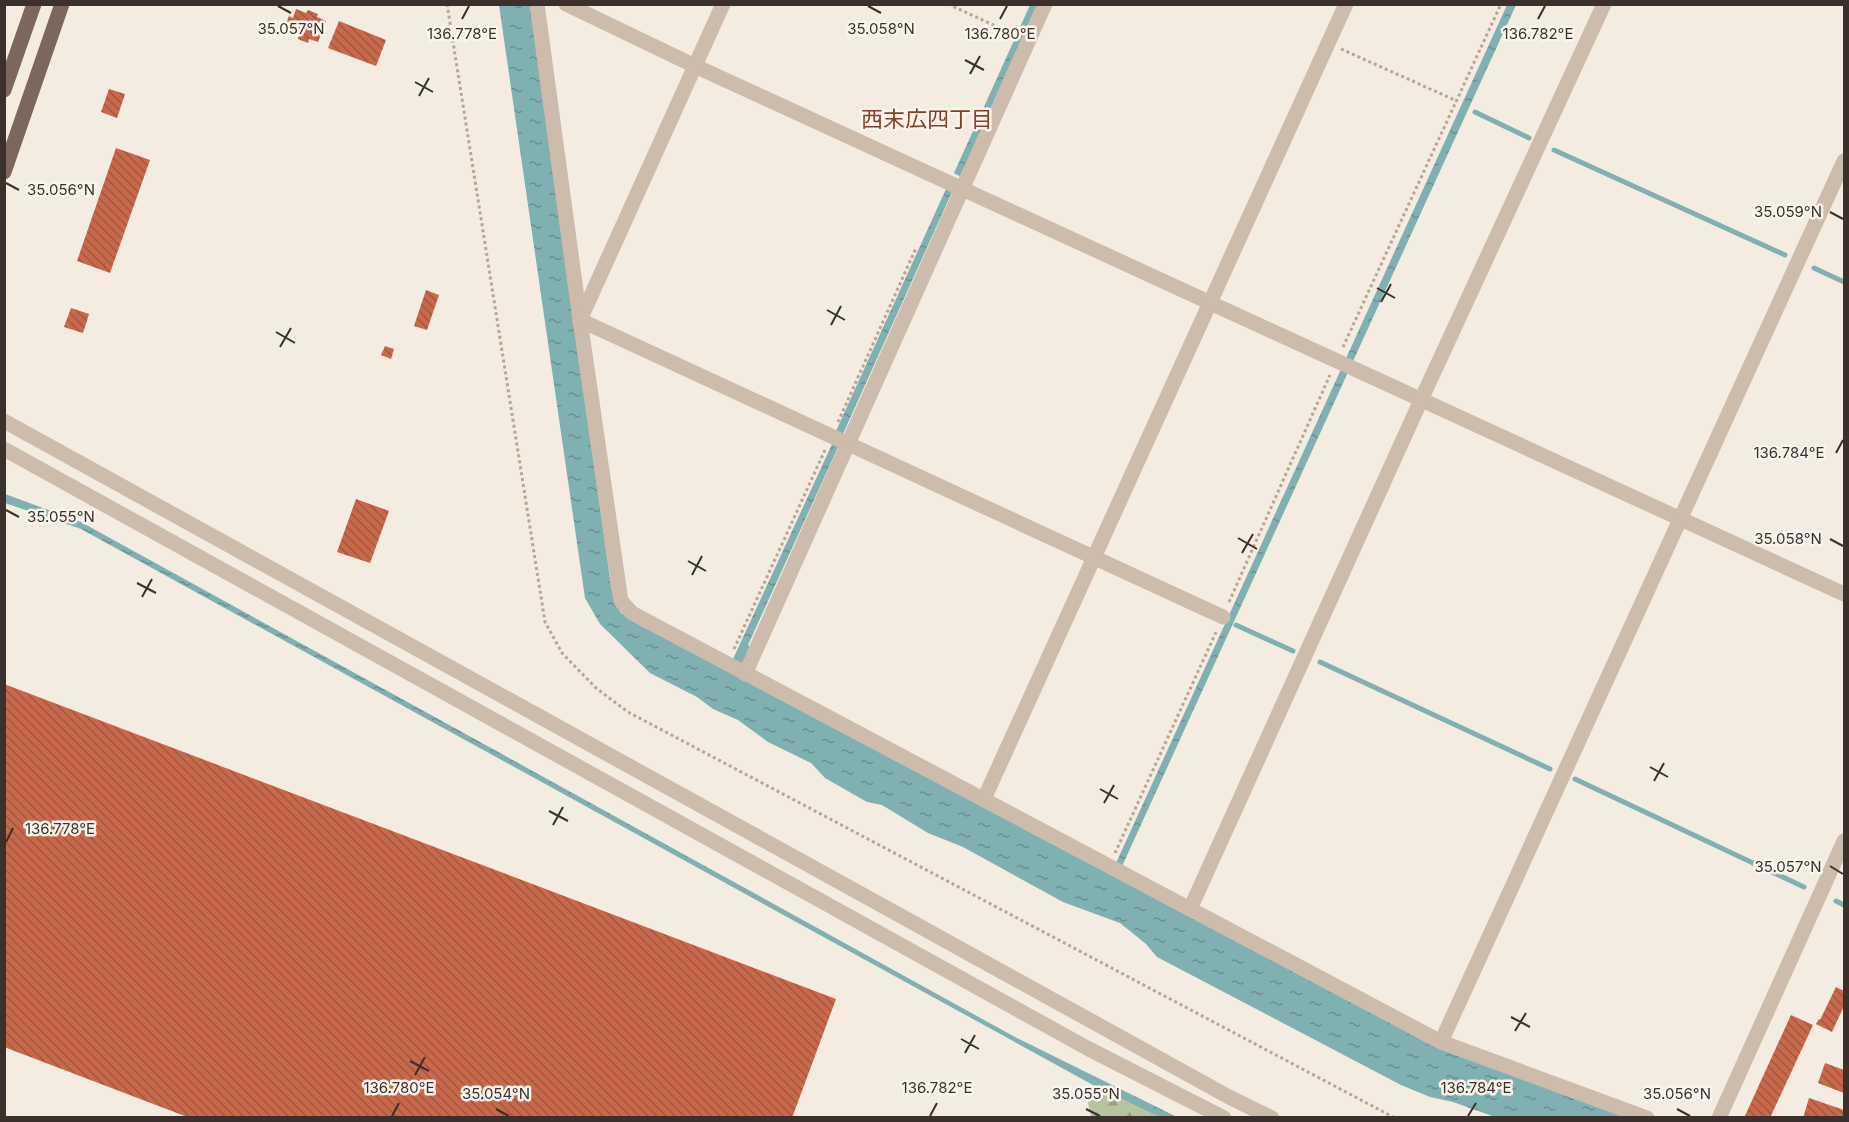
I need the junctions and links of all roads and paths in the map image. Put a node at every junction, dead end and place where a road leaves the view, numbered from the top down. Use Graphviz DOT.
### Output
graph roads {
  1 [pos="34,4"];
  2 [pos="62,4"];
  3 [pos="447,4"];
  4 [pos="537,4"];
  5 [pos="566,4"];
  6 [pos="723,4"];
  7 [pos="948,4"];
  8 [pos="1045,4"];
  9 [pos="1346,4"];
  10 [pos="1502,4"];
  11 [pos="1604,4"];
  12 [pos="1013,34"];
  13 [pos="1328,44"];
  14 [pos="695,66"];
  15 [pos="4,90"];
  16 [pos="1457,101"];
  17 [pos="1845,161"];
  18 [pos="4,172"];
  19 [pos="963,188"];
  20 [pos="918,244"];
  21 [pos="1210,301"];
  22 [pos="580,320"];
  23 [pos="1338,361"];
  24 [pos="1421,400"];
  25 [pos="4,421"];
  26 [pos="832,436"];
  27 [pos="849,443"];
  28 [pos="4,449"];
  29 [pos="1680,518"];
  30 [pos="1094,557"];
  31 [pos="1845,594"];
  32 [pos="1223,617"];
  33 [pos="736,668"];
  34 [pos="984,799"];
  35 [pos="1845,841"];
  36 [pos="1116,869"];
  37 [pos="1190,909"];
  38 [pos="1441,1042"];
  39 [pos="1224,1118"];
  40 [pos="1272,1118"];
  41 [pos="1395,1118"];
  42 [pos="1647,1118"];
  43 [pos="1719,1118"];
  1 -- 15 [label="main road"];
  2 -- 18 [label="main road"];
  3 -- 41 [label="path"];
  4 -- 22 [label="street"];
  5 -- 14 [label="street"];
  6 -- 14 [label="street"];
  7 -- 12 [label="path"];
  8 -- 19 [label="street"];
  9 -- 13 [label="street"];
  10 -- 16 [label="path"];
  11 -- 24 [label="street"];
  13 -- 16 [label="path"];
  13 -- 21 [label="street"];
  14 -- 19 [label="street"];
  14 -- 22 [label="street"];
  16 -- 23 [label="path"];
  17 -- 29 [label="street"];
  19 -- 21 [label="street"];
  19 -- 27 [label="street"];
  20 -- 26 [label="path"];
  21 -- 23 [label="street"];
  21 -- 30 [label="street"];
  22 -- 26 [label="street"];
  22 -- 33 [label="street"];
  23 -- 24 [label="street"];
  23 -- 32 [label="path"];
  24 -- 29 [label="street"];
  24 -- 37 [label="street"];
  25 -- 40 [label="street"];
  26 -- 27 [label="street"];
  26 -- 33 [label="path"];
  27 -- 30 [label="street"];
  27 -- 33 [label="street"];
  28 -- 39 [label="street"];
  29 -- 31 [label="street"];
  29 -- 38 [label="street"];
  30 -- 32 [label="street"];
  30 -- 34 [label="street"];
  32 -- 36 [label="path"];
  33 -- 34 [label="street"];
  34 -- 36 [label="street"];
  35 -- 43 [label="street"];
  36 -- 37 [label="street"];
  37 -- 38 [label="street"];
  38 -- 42 [label="street"];
}
